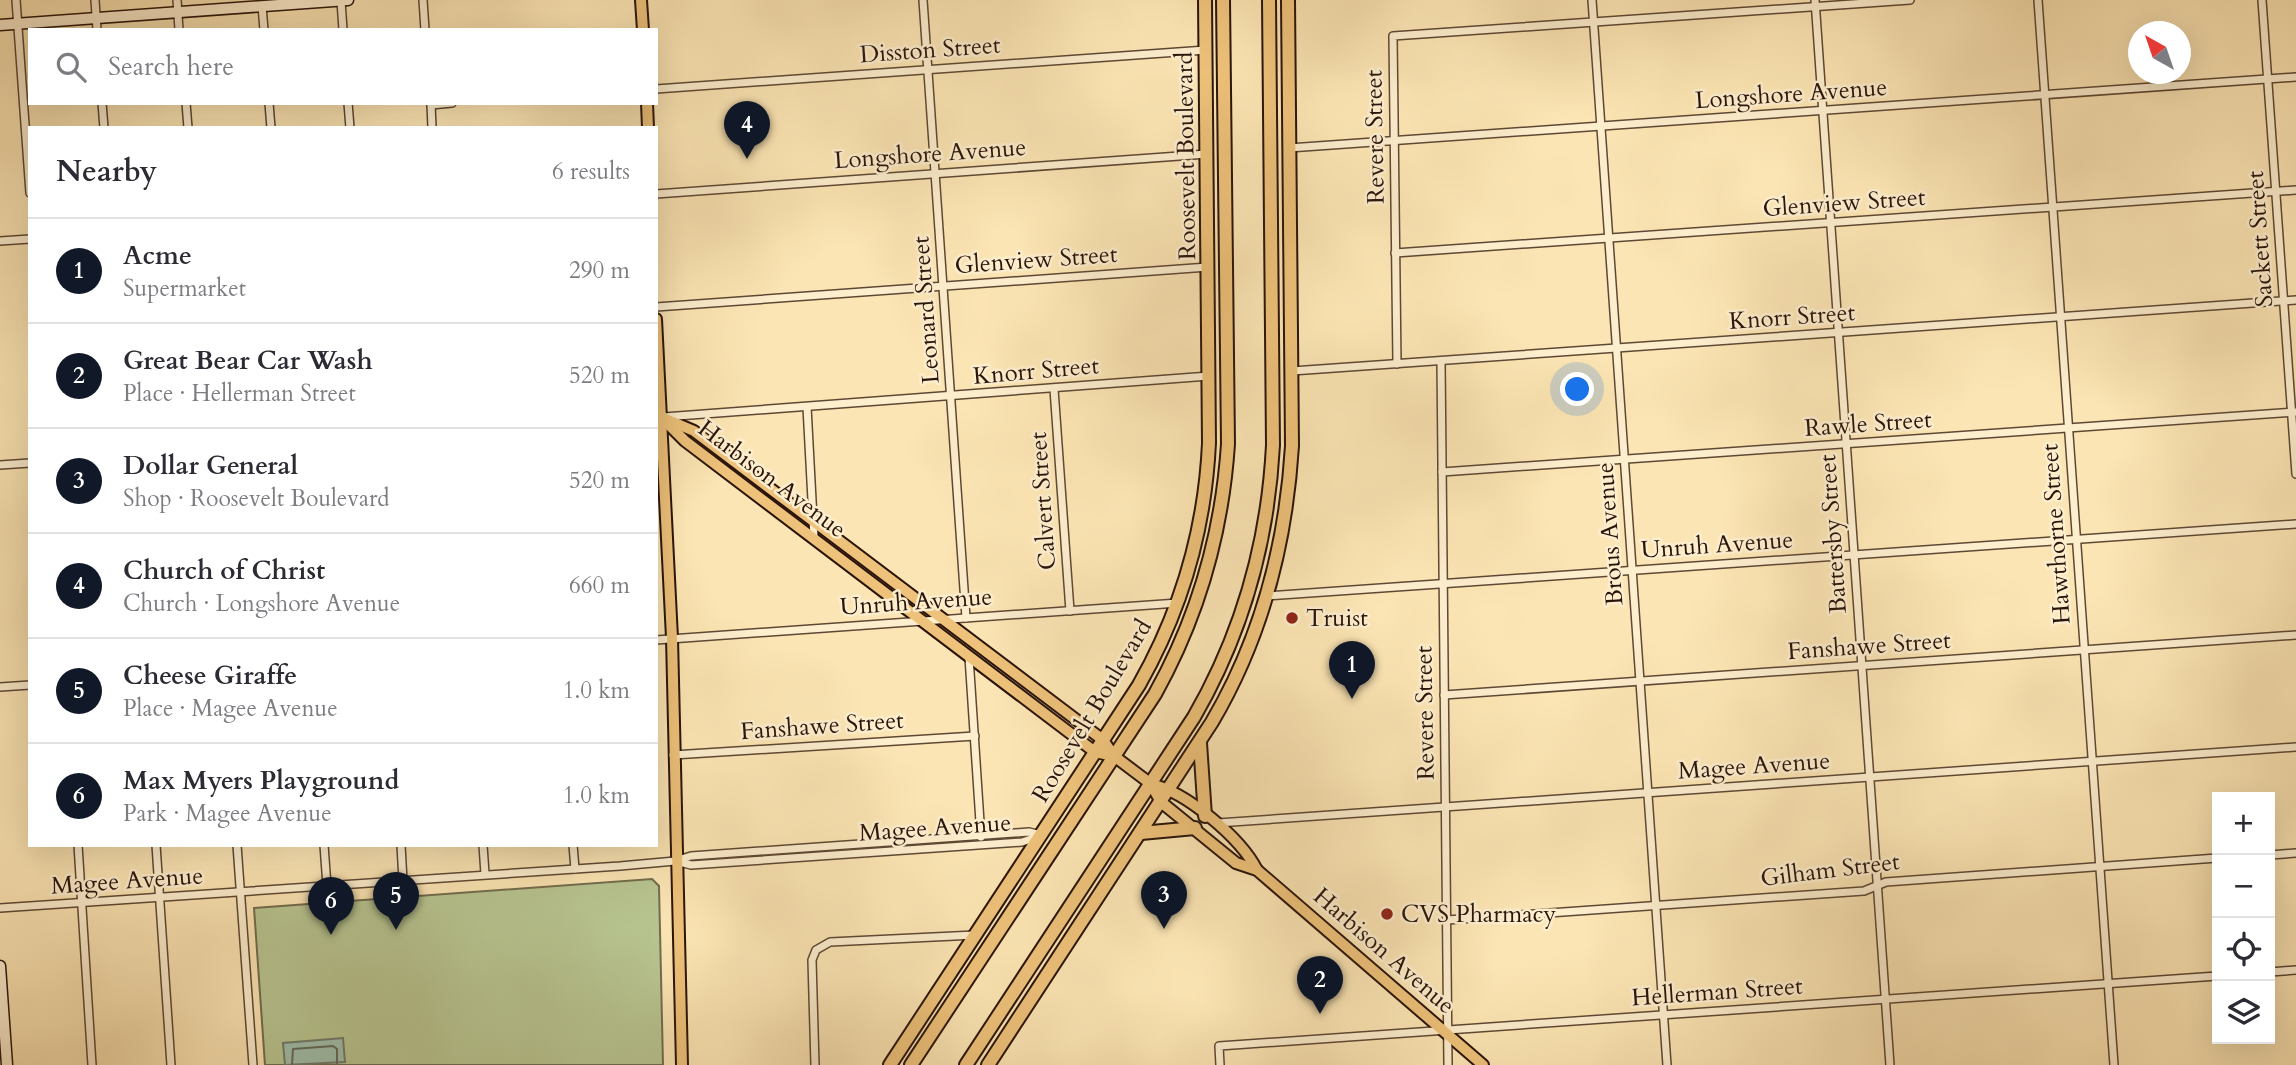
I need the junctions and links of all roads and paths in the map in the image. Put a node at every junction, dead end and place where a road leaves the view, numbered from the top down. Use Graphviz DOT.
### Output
graph roads {
  1 [pos="16,0"];
  2 [pos="95,0"];
  3 [pos="177,0"];
  4 [pos="348,0"];
  5 [pos="423,0"];
  6 [pos="641,0"];
  7 [pos="923,0"];
  8 [pos="1205,0"];
  9 [pos="1223,0"];
  10 [pos="1269,0"];
  11 [pos="1288,0"];
  12 [pos="1592,0"];
  13 [pos="1910,0"];
  14 [pos="2038,0"];
  15 [pos="2262,0"];
  16 [pos="341,1"];
  17 [pos="1815,3"];
  18 [pos="262,6"];
  19 [pos="178,12"];
  20 [pos="97,18"];
  21 [pos="1593,22"];
  22 [pos="18,24"];
  23 [pos="0,25"];
  24 [pos="97,28"];
  25 [pos="179,28"];
  26 [pos="264,28"];
  27 [pos="343,28"];
  28 [pos="425,28"];
  29 [pos="643,28"];
  30 [pos="1206,50"];
  31 [pos="927,70"];
  32 [pos="2296,77"];
  33 [pos="2268,79"];
  34 [pos="658,89"];
  35 [pos="2044,95"];
  36 [pos="103,105"];
  37 [pos="186,105"];
  38 [pos="269,105"];
  39 [pos="348,105"];
  40 [pos="431,105"];
  41 [pos="647,105"];
  42 [pos="1823,111"];
  43 [pos="104,126"];
  44 [pos="188,126"];
  45 [pos="271,126"];
  46 [pos="350,126"];
  47 [pos="432,126"];
  48 [pos="648,126"];
  49 [pos="1601,126"];
  50 [pos="1394,141"];
  51 [pos="1289,148"];
  52 [pos="1207,154"];
  53 [pos="28,164"];
  54 [pos="935,173"];
  55 [pos="2296,190"];
  56 [pos="2275,191"];
  57 [pos="658,194"];
  58 [pos="2052,207"];
  59 [pos="1831,223"];
  60 [pos="1609,238"];
  61 [pos="28,239"];
  62 [pos="0,241"];
  63 [pos="1395,253"];
  64 [pos="1208,267"];
  65 [pos="944,285"];
  66 [pos="2296,300"];
  67 [pos="2283,301"];
  68 [pos="658,307"];
  69 [pos="2060,317"];
  70 [pos="1839,333"];
  71 [pos="1616,348"];
  72 [pos="1441,361"];
  73 [pos="1397,364"];
  74 [pos="1292,372"];
  75 [pos="1209,376"];
  76 [pos="658,384"];
  77 [pos="1054,388"];
  78 [pos="951,397"];
  79 [pos="807,407"];
  80 [pos="2294,412"];
  81 [pos="659,417"];
  82 [pos="2068,428"];
  83 [pos="1846,445"];
  84 [pos="1624,459"];
  85 [pos="28,463"];
  86 [pos="0,466"];
  87 [pos="1442,472"];
  88 [pos="2296,474"];
  89 [pos="813,522"];
  90 [pos="2296,524"];
  91 [pos="814,537"];
  92 [pos="2076,539"];
  93 [pos="1854,555"];
  94 [pos="1632,570"];
  95 [pos="1443,584"];
  96 [pos="1267,596"];
  97 [pos="1178,603"];
  98 [pos="1070,611"];
  99 [pos="966,618"];
  100 [pos="944,620"];
  101 [pos="924,621"];
  102 [pos="2296,635"];
  103 [pos="672,638"];
  104 [pos="658,640"];
  105 [pos="2084,650"];
  106 [pos="969,656"];
  107 [pos="1862,666"];
  108 [pos="1640,682"];
  109 [pos="28,685"];
  110 [pos="0,687"];
  111 [pos="1444,695"];
  112 [pos="975,736"];
  113 [pos="1103,740"];
  114 [pos="1200,743"];
  115 [pos="2296,747"];
  116 [pos="1095,752"];
  117 [pos="673,755"];
  118 [pos="1114,757"];
  119 [pos="2092,761"];
  120 [pos="1870,777"];
  121 [pos="1151,784"];
  122 [pos="1170,789"];
  123 [pos="1648,793"];
  124 [pos="1161,802"];
  125 [pos="1446,807"];
  126 [pos="1210,820"];
  127 [pos="1195,828"];
  128 [pos="1141,832"];
  129 [pos="981,835"];
  130 [pos="1041,835"];
  131 [pos="839,845"];
  132 [pos="982,845"];
  133 [pos="78,847"];
  134 [pos="156,847"];
  135 [pos="237,847"];
  136 [pos="324,847"];
  137 [pos="401,847"];
  138 [pos="483,847"];
  139 [pos="573,847"];
  140 [pos="2296,853"];
  141 [pos="840,855"];
  142 [pos="2275,855"];
  143 [pos="2212,858"];
  144 [pos="676,861"];
  145 [pos="2099,867"];
  146 [pos="575,869"];
  147 [pos="1256,870"];
  148 [pos="485,874"];
  149 [pos="403,881"];
  150 [pos="1878,886"];
  151 [pos="327,887"];
  152 [pos="241,892"];
  153 [pos="159,900"];
  154 [pos="1097,900"];
  155 [pos="82,904"];
  156 [pos="1656,905"];
  157 [pos="0,908"];
  158 [pos="1447,920"];
  159 [pos="975,935"];
  160 [pos="1037,956"];
  161 [pos="0,966"];
  162 [pos="2296,970"];
  163 [pos="2275,972"];
  164 [pos="2212,976"];
  165 [pos="2108,984"];
  166 [pos="1886,999"];
  167 [pos="1663,1015"];
  168 [pos="919,1020"];
  169 [pos="1446,1032"];
  170 [pos="7,1065"];
  171 [pos="92,1065"];
  172 [pos="171,1065"];
  173 [pos="253,1065"];
  174 [pos="682,1065"];
  175 [pos="815,1065"];
  176 [pos="890,1065"];
  177 [pos="904,1065"];
  178 [pos="911,1065"];
  179 [pos="966,1065"];
  180 [pos="988,1065"];
  181 [pos="1220,1065"];
  182 [pos="1448,1065"];
  183 [pos="1483,1065"];
  184 [pos="1667,1065"];
  185 [pos="1890,1065"];
  186 [pos="2114,1065"];
  1 -- 22 [label="street"];
  2 -- 20 [label="street"];
  3 -- 19 [label="street"];
  4 -- 16 [label="street"];
  5 -- 28 [label="street"];
  6 -- 29 [label="main road"];
  7 -- 31 [label="street, Leonard Street"];
  8 -- 30 [label="highway, Roosevelt Boulevard"];
  9 -- 118 [label="highway, Roosevelt Boulevard"];
  10 -- 121 [label="highway"];
  11 -- 51 [label="highway"];
  12 -- 21 [label="street, Brous Avenue"];
  13 -- 17 [label="street"];
  14 -- 35 [label="street, Hawthorne Street"];
  15 -- 33 [label="street, Sackett Street"];
  16 -- 18 [label="street"];
  16 -- 27 [label="street"];
  17 -- 21 [label="street"];
  17 -- 42 [label="street, Battersby Street"];
  18 -- 19 [label="street"];
  18 -- 26 [label="street"];
  19 -- 20 [label="street"];
  19 -- 25 [label="street"];
  20 -- 22 [label="street"];
  20 -- 24 [label="street"];
  21 -- 49 [label="street, Brous Avenue"];
  21 -- 50 [label="street, Revere Street"];
  22 -- 23 [label="street"];
  22 -- 53 [label="street"];
  30 -- 31 [label="street, Disston Street"];
  30 -- 52 [label="highway, Roosevelt Boulevard"];
  31 -- 34 [label="street, Disston Street"];
  31 -- 54 [label="street, Leonard Street"];
  32 -- 33 [label="street, Longshore Avenue"];
  33 -- 35 [label="street, Longshore Avenue"];
  33 -- 56 [label="street, Sackett Street"];
  35 -- 42 [label="street, Longshore Avenue"];
  35 -- 58 [label="street, Hawthorne Street"];
  36 -- 43 [label="street"];
  37 -- 44 [label="street"];
  38 -- 45 [label="street"];
  39 -- 46 [label="street"];
  40 -- 47 [label="street"];
  41 -- 48 [label="main road"];
  42 -- 49 [label="street, Longshore Avenue"];
  42 -- 59 [label="street, Battersby Street"];
  49 -- 50 [label="street, Longshore Avenue"];
  49 -- 60 [label="street, Brous Avenue"];
  50 -- 51 [label="street, Longshore Avenue"];
  50 -- 63 [label="street, Revere Street"];
  51 -- 74 [label="highway"];
  52 -- 54 [label="street, Longshore Avenue"];
  52 -- 64 [label="highway, Roosevelt Boulevard"];
  54 -- 57 [label="street, Longshore Avenue"];
  54 -- 65 [label="street, Leonard Street"];
  55 -- 56 [label="street, Glenview Street"];
  56 -- 58 [label="street, Glenview Street"];
  56 -- 67 [label="street, Sackett Street"];
  58 -- 59 [label="street, Glenview Street"];
  58 -- 69 [label="street, Hawthorne Street"];
  59 -- 60 [label="street, Glenview Street"];
  59 -- 70 [label="street, Battersby Street"];
  60 -- 63 [label="street, Glenview Street"];
  60 -- 71 [label="street, Brous Avenue"];
  61 -- 62 [label="street"];
  63 -- 73 [label="street, Revere Street"];
  64 -- 65 [label="street, Glenview Street"];
  64 -- 75 [label="highway, Roosevelt Boulevard"];
  65 -- 68 [label="street, Glenview Street"];
  65 -- 78 [label="street, Leonard Street"];
  66 -- 67 [label="street, Knorr Street"];
  67 -- 69 [label="street, Knorr Street"];
  67 -- 80 [label="street, Sackett Street"];
  69 -- 70 [label="street, Knorr Street"];
  69 -- 82 [label="street, Hawthorne Street"];
  70 -- 71 [label="street, Knorr Street"];
  70 -- 83 [label="street, Battersby Street"];
  71 -- 72 [label="street, Knorr Street"];
  71 -- 84 [label="street, Brous Avenue"];
  72 -- 73 [label="street, Knorr Street"];
  72 -- 87 [label="street, Revere Street"];
  73 -- 74 [label="street, Knorr Street"];
  74 -- 96 [label="highway"];
  75 -- 77 [label="street, Knorr Street"];
  75 -- 97 [label="highway, Roosevelt Boulevard"];
  76 -- 81 [label="main road"];
  77 -- 78 [label="street, Knorr Street"];
  77 -- 98 [label="street, Calvert Street"];
  78 -- 79 [label="street, Knorr Street"];
  78 -- 99 [label="street, Leonard Street"];
  79 -- 81 [label="street, Knorr Street"];
  79 -- 89 [label="street"];
  80 -- 82 [label="street, Rawle Street"];
  80 -- 88 [label="street, Sackett Street"];
  81 -- 89 [label="main road, Harbison Avenue"];
  81 -- 91 [label="main road, Harbison Avenue"];
  81 -- 103 [label="main road"];
  82 -- 83 [label="street, Rawle Street"];
  82 -- 92 [label="street, Hawthorne Street"];
  83 -- 84 [label="street, Rawle Street"];
  83 -- 93 [label="street, Battersby Street"];
  84 -- 87 [label="street, Rawle Street"];
  84 -- 94 [label="street, Brous Avenue"];
  85 -- 86 [label="street"];
  87 -- 95 [label="street, Revere Street"];
  89 -- 91 [label="street"];
  89 -- 100 [label="main road, Harbison Avenue"];
  90 -- 92 [label="street, Unruh Avenue"];
  91 -- 101 [label="main road, Harbison Avenue"];
  92 -- 93 [label="street, Unruh Avenue"];
  92 -- 105 [label="street, Hawthorne Street"];
  93 -- 94 [label="street, Unruh Avenue"];
  93 -- 107 [label="street, Battersby Street"];
  94 -- 95 [label="street, Unruh Avenue"];
  94 -- 108 [label="street, Brous Avenue"];
  95 -- 96 [label="street, Unruh Avenue"];
  95 -- 111 [label="street, Revere Street"];
  96 -- 114 [label="highway"];
  97 -- 98 [label="street, Unruh Avenue"];
  97 -- 113 [label="highway, Roosevelt Boulevard"];
  98 -- 99 [label="street, Unruh Avenue"];
  99 -- 100 [label="street, Unruh Avenue"];
  100 -- 101 [label="street, Unruh Avenue"];
  100 -- 113 [label="main road, Harbison Avenue"];
  101 -- 103 [label="street, Unruh Avenue"];
  101 -- 106 [label="main road, Harbison Avenue"];
  102 -- 105 [label="street, Fanshawe Street"];
  103 -- 104 [label="street, Unruh Avenue"];
  103 -- 117 [label="main road"];
  105 -- 107 [label="street, Fanshawe Street"];
  105 -- 119 [label="street, Hawthorne Street"];
  106 -- 112 [label="street"];
  106 -- 116 [label="main road, Harbison Avenue"];
  107 -- 108 [label="street, Fanshawe Street"];
  107 -- 120 [label="street, Battersby Street"];
  108 -- 111 [label="street, Fanshawe Street"];
  108 -- 123 [label="street, Brous Avenue"];
  109 -- 110 [label="street"];
  111 -- 125 [label="street, Revere Street"];
  112 -- 117 [label="street, Fanshawe Street"];
  112 -- 129 [label="street"];
  113 -- 116 [label="highway, Roosevelt Boulevard"];
  113 -- 118 [label="main road, Harbison Avenue"];
  114 -- 122 [label="highway"];
  114 -- 126 [label="highway"];
  115 -- 119 [label="street, Magee Avenue"];
  116 -- 118 [label="main road, Harbison Avenue"];
  116 -- 130 [label="highway, Roosevelt Boulevard"];
  117 -- 144 [label="main road"];
  118 -- 121 [label="main road, Harbison Avenue"];
  118 -- 178 [label="highway, Roosevelt Boulevard"];
  119 -- 120 [label="street, Magee Avenue"];
  119 -- 145 [label="street, Hawthorne Street"];
  120 -- 123 [label="street, Magee Avenue"];
  120 -- 150 [label="street, Battersby Street"];
  121 -- 122 [label="main road, Harbison Avenue"];
  121 -- 124 [label="main road, Harbison Avenue"];
  121 -- 160 [label="highway"];
  122 -- 124 [label="highway"];
  122 -- 126 [label="main road, Harbison Avenue"];
  123 -- 125 [label="street, Magee Avenue"];
  123 -- 156 [label="street, Brous Avenue"];
  124 -- 127 [label="main road, Harbison Avenue"];
  124 -- 128 [label="highway"];
  125 -- 126 [label="street, Magee Avenue"];
  125 -- 158 [label="street, Revere Street"];
  126 -- 147 [label="main road, Harbison Avenue"];
  127 -- 128 [label="highway"];
  127 -- 147 [label="main road, Harbison Avenue"];
  128 -- 154 [label="highway"];
  129 -- 130 [label="street, Magee Avenue"];
  129 -- 131 [label="street, Magee Avenue"];
  129 -- 132 [label="street"];
  130 -- 132 [label="street, Magee Avenue"];
  130 -- 159 [label="highway, Roosevelt Boulevard"];
  131 -- 141 [label="street"];
  131 -- 144 [label="street, Magee Avenue"];
  132 -- 141 [label="street, Magee Avenue"];
  133 -- 155 [label="street"];
  134 -- 153 [label="street"];
  135 -- 152 [label="street"];
  136 -- 151 [label="street"];
  137 -- 149 [label="street"];
  138 -- 148 [label="street"];
  139 -- 146 [label="street"];
  140 -- 142 [label="street"];
  141 -- 144 [label="street, Magee Avenue"];
  143 -- 145 [label="street, Gilham Street"];
  144 -- 146 [label="street, Magee Avenue"];
  144 -- 174 [label="main road"];
  145 -- 150 [label="street, Gilham Street"];
  145 -- 165 [label="street, Hawthorne Street"];
  146 -- 148 [label="street, Magee Avenue"];
  147 -- 169 [label="main road, Harbison Avenue"];
  148 -- 149 [label="street, Magee Avenue"];
  149 -- 151 [label="street, Magee Avenue"];
  150 -- 156 [label="street, Gilham Street"];
  150 -- 166 [label="street, Battersby Street"];
  151 -- 152 [label="street, Magee Avenue"];
  152 -- 153 [label="street, Magee Avenue"];
  152 -- 173 [label="street"];
  153 -- 155 [label="street, Magee Avenue"];
  153 -- 172 [label="street"];
  154 -- 160 [label="highway"];
  154 -- 180 [label="highway"];
  155 -- 157 [label="street, Magee Avenue"];
  155 -- 171 [label="street"];
  156 -- 158 [label="street, Gilham Street"];
  156 -- 167 [label="street, Brous Avenue"];
  158 -- 169 [label="street, Revere Street"];
  159 -- 168 [label="highway, Roosevelt Boulevard"];
  159 -- 175 [label="street"];
  160 -- 179 [label="highway"];
  161 -- 170 [label="street"];
  162 -- 163 [label="street"];
  164 -- 165 [label="street, Hellerman Street"];
  165 -- 166 [label="street, Hellerman Street"];
  165 -- 186 [label="street, Hawthorne Street"];
  166 -- 167 [label="street, Hellerman Street"];
  166 -- 185 [label="street, Battersby Street"];
  167 -- 169 [label="street, Hellerman Street"];
  167 -- 184 [label="street, Brous Avenue"];
  168 -- 176 [label="highway, Roosevelt Boulevard"];
  168 -- 177 [label="highway"];
  169 -- 181 [label="street, Hellerman Street"];
  169 -- 182 [label="street, Revere Street"];
  169 -- 183 [label="main road, Harbison Avenue"];
}
